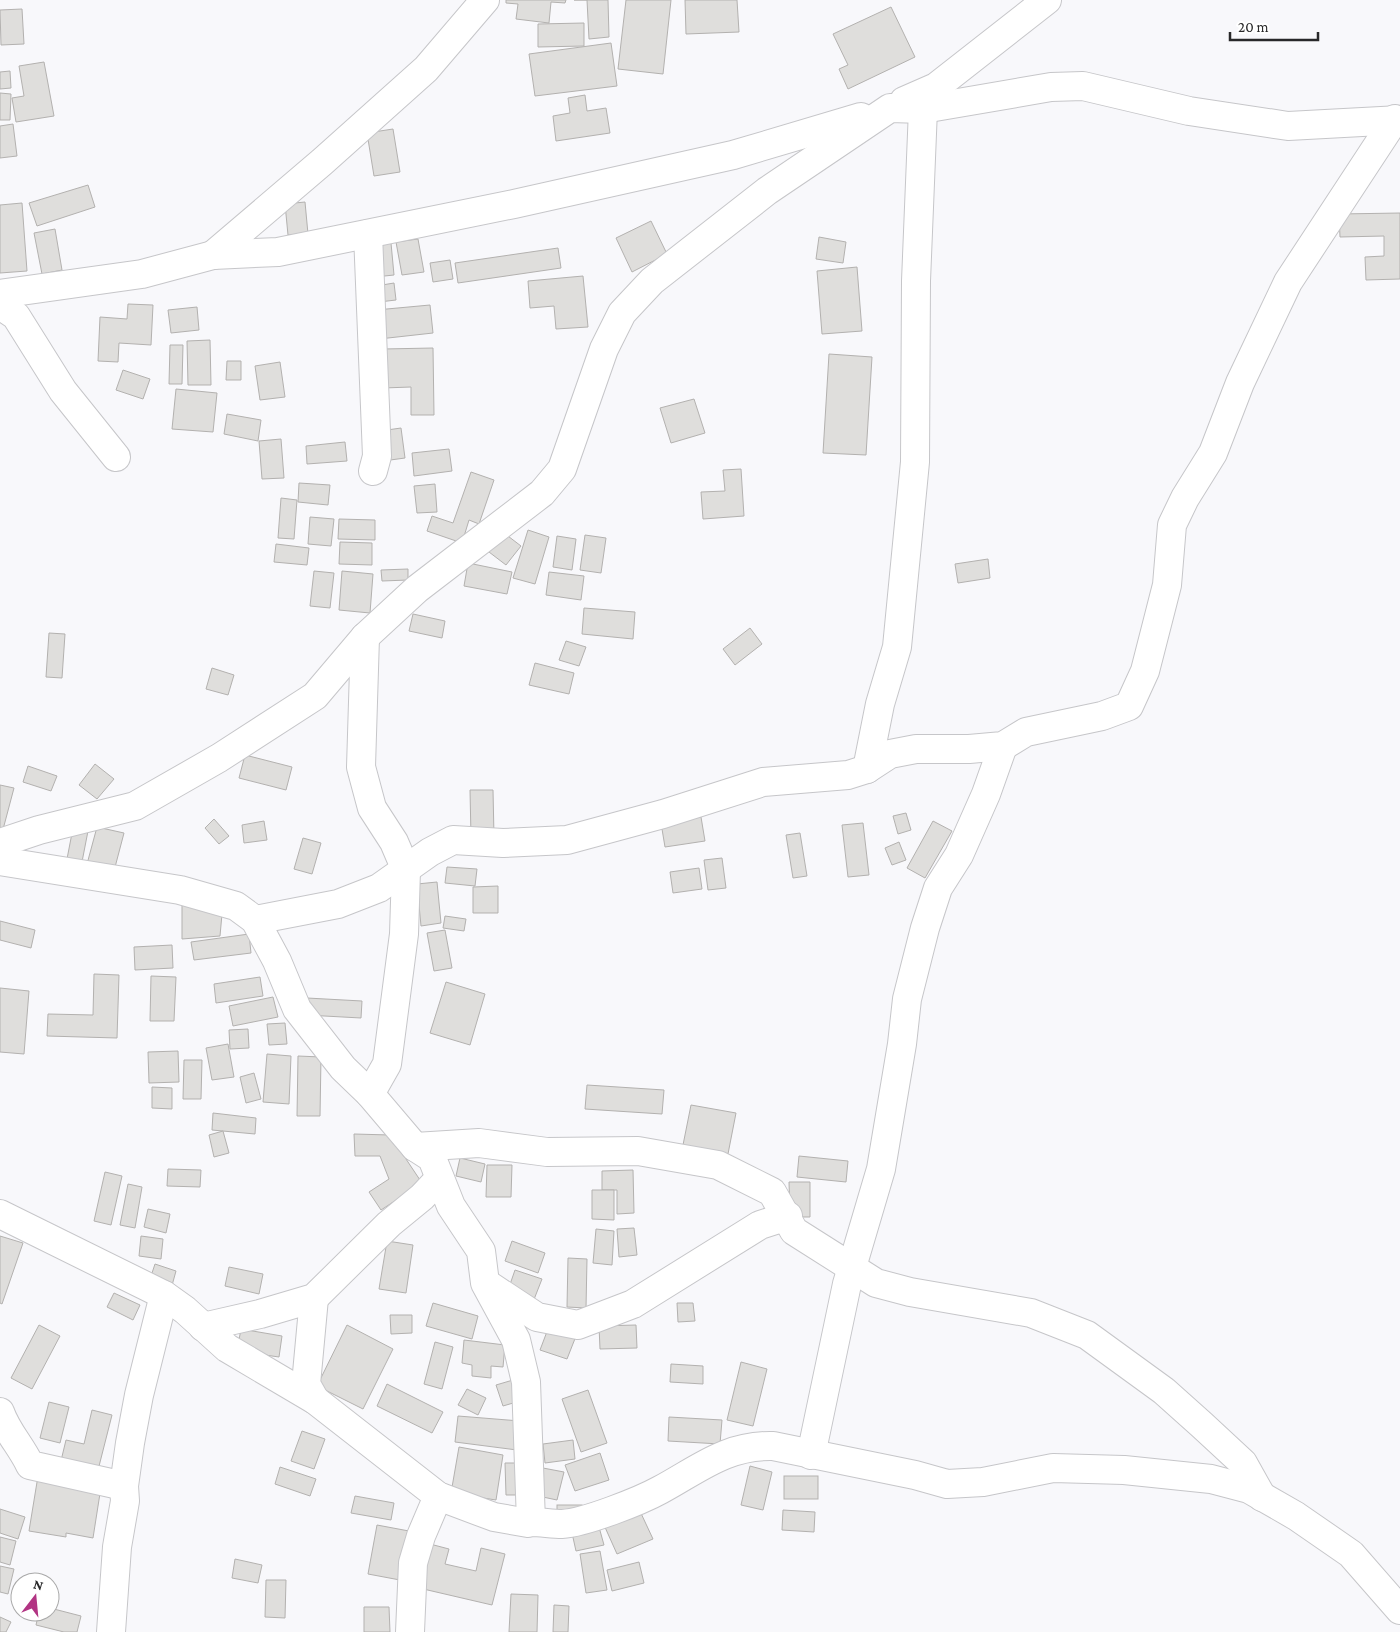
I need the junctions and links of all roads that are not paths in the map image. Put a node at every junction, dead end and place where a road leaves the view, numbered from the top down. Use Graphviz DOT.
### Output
graph roads {
  1 [pos="485,0"];
  2 [pos="1047,0"];
  3 [pos="890,108"];
  4 [pos="923,108"];
  5 [pos="1398,120"];
  6 [pos="368,234"];
  7 [pos="213,254"];
  8 [pos="0,294"];
  9 [pos="0,305"];
  10 [pos="116,457"];
  11 [pos="373,471"];
  12 [pos="365,638"];
  13 [pos="1003,746"];
  14 [pos="867,769"];
  15 [pos="0,843"];
  16 [pos="0,861"];
  17 [pos="406,870"];
  18 [pos="255,920"];
  19 [pos="370,1094"];
  20 [pos="415,1147"];
  21 [pos="439,1179"];
  22 [pos="0,1214"];
  23 [pos="788,1216"];
  24 [pos="852,1268"];
  25 [pos="485,1283"];
  26 [pos="164,1295"];
  27 [pos="314,1298"];
  28 [pos="202,1328"];
  29 [pos="315,1400"];
  30 [pos="0,1412"];
  31 [pos="811,1455"];
  32 [pos="124,1486"];
  33 [pos="438,1496"];
  34 [pos="1262,1496"];
  35 [pos="531,1522"];
  36 [pos="1400,1610"];
  37 [pos="111,1632"];
  38 [pos="410,1632"];
  1 -- 7 [label="street"];
  2 -- 3 [label="street"];
  3 -- 4 [label="street"];
  3 -- 6 [label="street"];
  3 -- 12 [label="street"];
  4 -- 5 [label="street"];
  4 -- 14 [label="street"];
  5 -- 13 [label="street"];
  6 -- 7 [label="street"];
  6 -- 11 [label="street"];
  7 -- 8 [label="street"];
  9 -- 10 [label="street"];
  12 -- 15 [label="street"];
  12 -- 17 [label="street"];
  13 -- 14 [label="street"];
  13 -- 24 [label="street"];
  14 -- 17 [label="street"];
  16 -- 18 [label="street"];
  17 -- 18 [label="street"];
  17 -- 19 [label="street"];
  18 -- 19 [label="street"];
  19 -- 20 [label="street"];
  20 -- 21 [label="street"];
  20 -- 23 [label="street"];
  21 -- 25 [label="street"];
  21 -- 27 [label="street"];
  22 -- 26 [label="street"];
  23 -- 24 [label="street"];
  23 -- 25 [label="street"];
  24 -- 31 [label="street"];
  24 -- 34 [label="street"];
  25 -- 35 [label="street"];
  26 -- 28 [label="street"];
  26 -- 32 [label="street"];
  27 -- 28 [label="street"];
  27 -- 29 [label="street"];
  28 -- 29 [label="street"];
  29 -- 33 [label="street"];
  30 -- 32 [label="street"];
  31 -- 34 [label="street"];
  31 -- 35 [label="street"];
  32 -- 37 [label="street"];
  33 -- 35 [label="street"];
  33 -- 38 [label="street"];
  34 -- 36 [label="street"];
}
